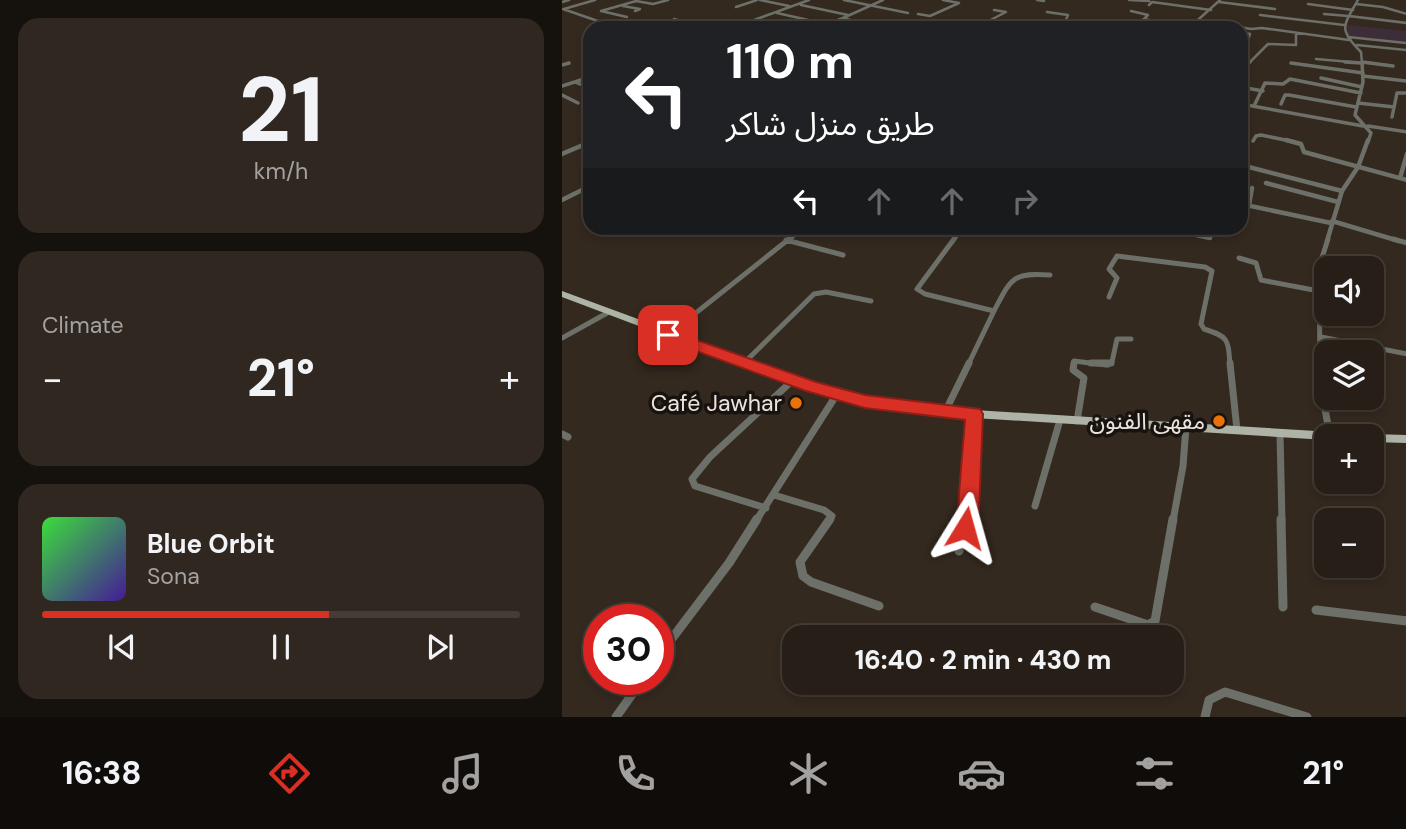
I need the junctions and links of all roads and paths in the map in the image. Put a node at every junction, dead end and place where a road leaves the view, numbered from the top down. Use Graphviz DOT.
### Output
graph roads {
  1 [pos="569,0"];
  2 [pos="595,0"];
  3 [pos="636,0"];
  4 [pos="668,0"];
  5 [pos="758,0"];
  6 [pos="809,0"];
  7 [pos="844,0"];
  8 [pos="883,0"];
  9 [pos="943,0"];
  10 [pos="1037,0"];
  11 [pos="1129,0"];
  12 [pos="1044,1"];
  13 [pos="1219,1"];
  14 [pos="562,2"];
  15 [pos="1150,2"];
  16 [pos="1357,2"];
  17 [pos="1321,3"];
  18 [pos="584,4"];
  19 [pos="799,4"];
  20 [pos="1308,4"];
  21 [pos="621,5"];
  22 [pos="871,5"];
  23 [pos="736,7"];
  24 [pos="791,7"];
  25 [pos="563,9"];
  26 [pos="608,9"];
  27 [pos="640,9"];
  28 [pos="1275,9"];
  29 [pos="646,10"];
  30 [pos="994,10"];
  31 [pos="1211,10"];
  32 [pos="1353,10"];
  33 [pos="635,11"];
  34 [pos="1131,11"];
  35 [pos="1047,12"];
  36 [pos="775,13"];
  37 [pos="908,13"];
  38 [pos="1317,13"];
  39 [pos="918,14"];
  40 [pos="1324,14"];
  41 [pos="1406,14"];
  42 [pos="848,15"];
  43 [pos="1260,16"];
  44 [pos="1348,16"];
  45 [pos="627,17"];
  46 [pos="843,18"];
  47 [pos="674,19"];
  48 [pos="1144,19"];
  49 [pos="1200,20"];
  50 [pos="598,21"];
  51 [pos="681,21"];
  52 [pos="753,21"];
  53 [pos="812,21"];
  54 [pos="834,21"];
  55 [pos="854,21"];
  56 [pos="987,21"];
  57 [pos="1065,21"];
  58 [pos="1140,21"];
  59 [pos="1154,21"];
  60 [pos="1205,21"];
  61 [pos="1261,21"];
  62 [pos="1291,23"];
  63 [pos="1406,23"];
  64 [pos="1344,25"];
  65 [pos="1248,29"];
  66 [pos="1256,29"];
  67 [pos="1288,32"];
  68 [pos="1296,33"];
  69 [pos="1340,39"];
  70 [pos="1348,39"];
  71 [pos="1406,43"];
  72 [pos="1355,44"];
  73 [pos="1336,45"];
  74 [pos="1406,50"];
  75 [pos="1316,59"];
  76 [pos="1362,62"];
  77 [pos="569,63"];
  78 [pos="1291,63"];
  79 [pos="1248,64"];
  80 [pos="562,65"];
  81 [pos="1393,66"];
  82 [pos="1363,74"];
  83 [pos="1321,78"];
  84 [pos="583,79"];
  85 [pos="1406,81"];
  86 [pos="574,82"];
  87 [pos="563,84"];
  88 [pos="583,85"];
  89 [pos="1248,89"];
  90 [pos="1361,90"];
  91 [pos="1263,92"];
  92 [pos="1406,93"];
  93 [pos="562,95"];
  94 [pos="578,103"];
  95 [pos="1281,104"];
  96 [pos="1248,105"];
  97 [pos="1357,105"];
  98 [pos="1254,106"];
  99 [pos="1394,107"];
  100 [pos="1392,117"];
  101 [pos="1366,126"];
  102 [pos="1406,132"];
  103 [pos="1253,141"];
  104 [pos="583,145"];
  105 [pos="562,154"];
  106 [pos="1406,154"];
  107 [pos="1405,161"];
  108 [pos="1248,167"];
  109 [pos="1358,167"];
  110 [pos="1403,179"];
  111 [pos="1267,183"];
  112 [pos="1252,188"];
  113 [pos="583,190"];
  114 [pos="1341,191"];
  115 [pos="562,200"];
  116 [pos="1338,202"];
  117 [pos="1249,205"];
  118 [pos="1331,222"];
  119 [pos="793,235"];
  120 [pos="957,235"];
  121 [pos="1197,235"];
  122 [pos="1211,238"];
  123 [pos="786,240"];
  124 [pos="1406,243"];
  125 [pos="843,255"];
  126 [pos="1322,256"];
  127 [pos="1239,258"];
  128 [pos="1050,275"];
  129 [pos="1314,290"];
  130 [pos="562,294"];
  131 [pos="1109,297"];
  132 [pos="871,301"];
  133 [pos="994,311"];
  134 [pos="609,312"];
  135 [pos="1320,326"];
  136 [pos="668,335"];
  137 [pos="562,338"];
  138 [pos="1321,338"];
  139 [pos="1131,340"];
  140 [pos="1406,354"];
  141 [pos="744,363"];
  142 [pos="793,380"];
  143 [pos="837,394"];
  144 [pos="945,411"];
  145 [pos="974,414"];
  146 [pos="1060,420"];
  147 [pos="1077,421"];
  148 [pos="1329,424"];
  149 [pos="1186,427"];
  150 [pos="1236,430"];
  151 [pos="1280,433"];
  152 [pos="1314,435"];
  153 [pos="1384,438"];
  154 [pos="1406,439"];
  155 [pos="774,495"];
  156 [pos="1035,506"];
  157 [pos="766,508"];
  158 [pos="959,551"];
  159 [pos="879,606"];
  160 [pos="1095,607"];
  161 [pos="1283,607"];
  162 [pos="1316,610"];
  163 [pos="1406,621"];
  164 [pos="674,636"];
  165 [pos="632,695"];
  166 [pos="616,717"];
  167 [pos="1205,717"];
  168 [pos="1307,717"];
  1 -- 14 [label="street"];
  2 -- 18 [label="street"];
  3 -- 4 [label="street"];
  3 -- 21 [label="street"];
  5 -- 23 [label="street"];
  5 -- 24 [label="street"];
  6 -- 19 [label="street"];
  7 -- 22 [label="street"];
  8 -- 22 [label="street"];
  9 -- 39 [label="street"];
  10 -- 12 [label="street"];
  11 -- 15 [label="street"];
  13 -- 28 [label="street"];
  13 -- 31 [label="street"];
  15 -- 31 [label="street"];
  16 -- 32 [label="street"];
  16 -- 41 [label="street"];
  17 -- 20 [label="street"];
  17 -- 32 [label="street"];
  17 -- 38 [label="street"];
  18 -- 25 [label="street"];
  18 -- 26 [label="street"];
  19 -- 24 [label="street"];
  19 -- 42 [label="street"];
  21 -- 26 [label="street"];
  21 -- 27 [label="street"];
  22 -- 37 [label="street"];
  22 -- 42 [label="street"];
  24 -- 36 [label="street"];
  25 -- 50 [label="street"];
  26 -- 45 [label="street"];
  27 -- 29 [label="street"];
  27 -- 33 [label="street"];
  30 -- 56 [label="street"];
  31 -- 49 [label="street"];
  32 -- 44 [label="street"];
  34 -- 48 [label="street"];
  35 -- 57 [label="street"];
  36 -- 52 [label="street"];
  36 -- 53 [label="street"];
  40 -- 44 [label="street"];
  42 -- 46 [label="street"];
  43 -- 64 [label="street"];
  44 -- 63 [label="street"];
  44 -- 64 [label="street"];
  46 -- 54 [label="street"];
  46 -- 55 [label="street"];
  47 -- 51 [label="street"];
  48 -- 58 [label="street"];
  48 -- 59 [label="street"];
  49 -- 60 [label="street"];
  61 -- 66 [label="street"];
  62 -- 67 [label="street"];
  64 -- 70 [label="street"];
  65 -- 66 [label="street"];
  66 -- 67 [label="street"];
  67 -- 68 [label="street"];
  68 -- 69 [label="street"];
  68 -- 79 [label="street"];
  69 -- 70 [label="street"];
  69 -- 73 [label="street"];
  70 -- 71 [label="street"];
  70 -- 72 [label="street"];
  72 -- 74 [label="street"];
  72 -- 76 [label="street"];
  75 -- 76 [label="street"];
  76 -- 81 [label="street"];
  76 -- 82 [label="street"];
  77 -- 80 [label="street"];
  78 -- 82 [label="street"];
  82 -- 85 [label="street"];
  82 -- 90 [label="street"];
  83 -- 90 [label="street"];
  84 -- 86 [label="street"];
  86 -- 87 [label="street"];
  86 -- 88 [label="street"];
  89 -- 91 [label="street"];
  90 -- 91 [label="street"];
  90 -- 97 [label="street"];
  91 -- 98 [label="street"];
  92 -- 99 [label="street"];
  93 -- 94 [label="street"];
  95 -- 97 [label="street"];
  96 -- 98 [label="street"];
  97 -- 99 [label="street"];
  97 -- 101 [label="street"];
  98 -- 101 [label="street"];
  99 -- 100 [label="street"];
  101 -- 102 [label="street"];
  101 -- 109 [label="street"];
  103 -- 109 [label="street"];
  104 -- 105 [label="street"];
  106 -- 107 [label="street"];
  107 -- 110 [label="street"];
  108 -- 114 [label="street"];
  109 -- 110 [label="street"];
  109 -- 114 [label="street"];
  111 -- 116 [label="street"];
  112 -- 117 [label="street"];
  113 -- 115 [label="street"];
  114 -- 116 [label="street"];
  116 -- 118 [label="street"];
  117 -- 118 [label="street"];
  118 -- 124 [label="street"];
  118 -- 126 [label="street"];
  119 -- 123 [label="street"];
  120 -- 133 [label="street"];
  121 -- 122 [label="street"];
  123 -- 125 [label="street"];
  123 -- 136 [label="street"];
  127 -- 129 [label="street"];
  128 -- 133 [label="street"];
  130 -- 134 [label="main road"];
  131 -- 150 [label="street"];
  132 -- 141 [label="street"];
  133 -- 144 [label="street"];
  134 -- 136 [label="main road"];
  134 -- 137 [label="street"];
  135 -- 138 [label="street"];
  136 -- 141 [label="main road"];
  138 -- 140 [label="street"];
  138 -- 148 [label="street"];
  139 -- 147 [label="street"];
  141 -- 142 [label="main road"];
  142 -- 143 [label="main road"];
  142 -- 157 [label="street"];
  143 -- 144 [label="main road"];
  143 -- 155 [label="street"];
  144 -- 145 [label="main road"];
  145 -- 146 [label="main road"];
  145 -- 158 [label="street"];
  146 -- 147 [label="main road"];
  146 -- 156 [label="street"];
  147 -- 149 [label="main road"];
  149 -- 150 [label="main road"];
  149 -- 160 [label="street"];
  150 -- 151 [label="main road"];
  151 -- 152 [label="main road"];
  151 -- 161 [label="street"];
  153 -- 154 [label="main road"];
  155 -- 157 [label="street"];
  155 -- 159 [label="street"];
  157 -- 164 [label="street"];
  162 -- 163 [label="street"];
  165 -- 166 [label="street"];
  167 -- 168 [label="street"];
}
